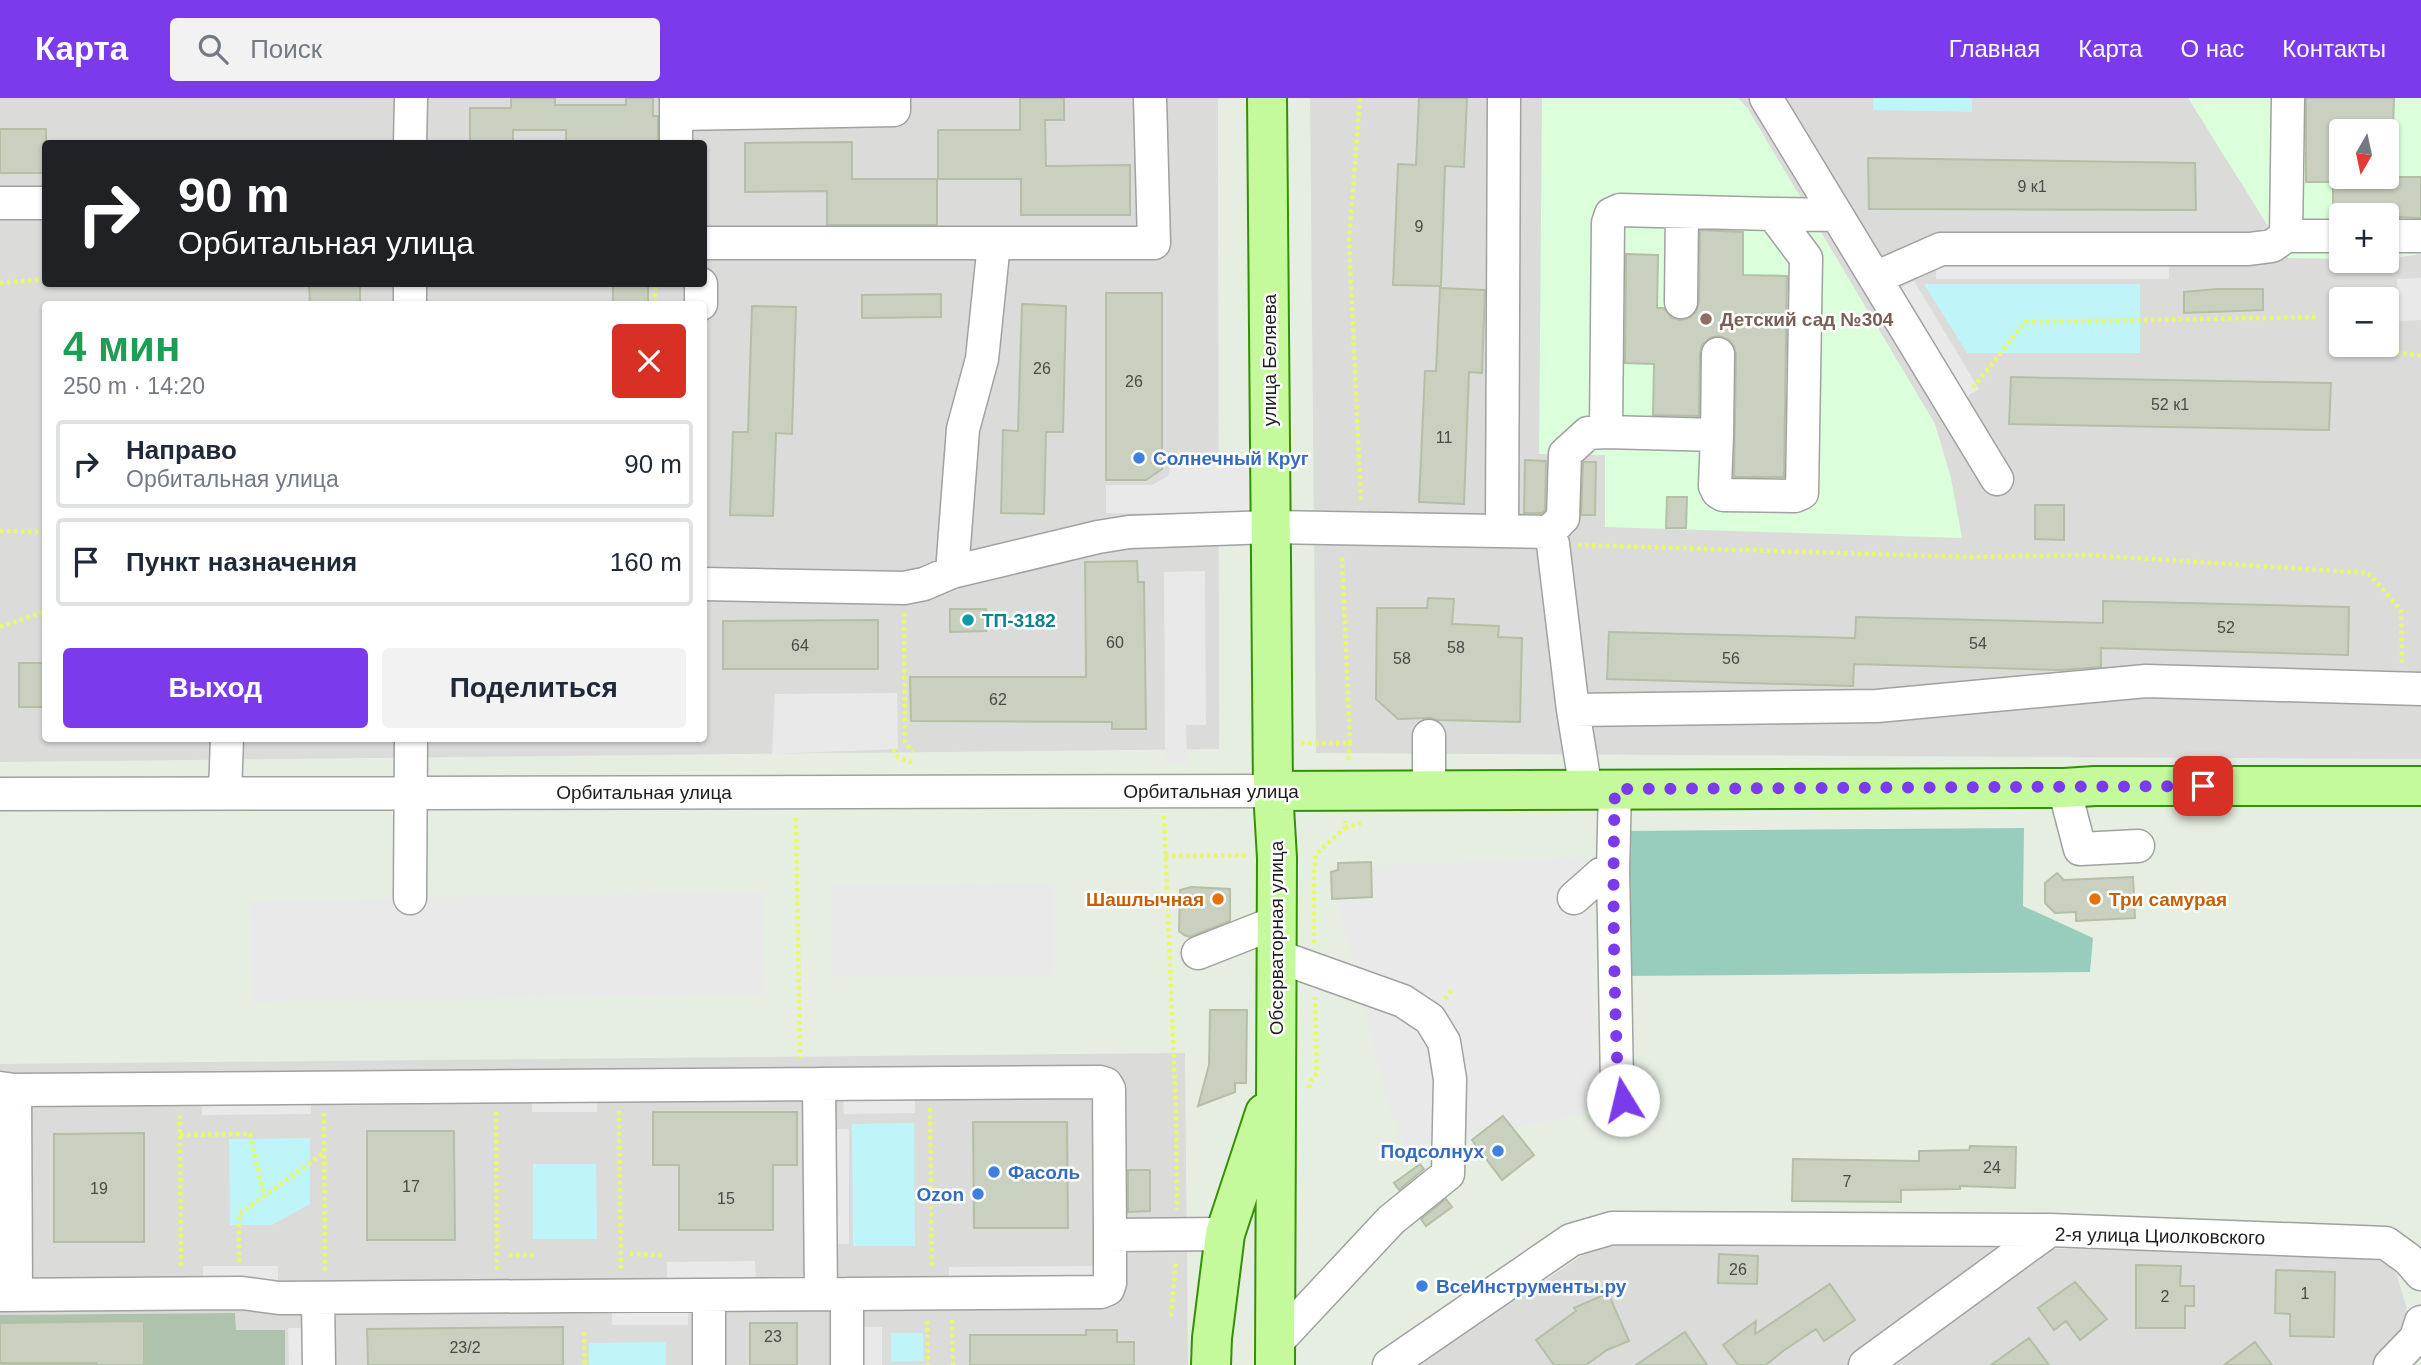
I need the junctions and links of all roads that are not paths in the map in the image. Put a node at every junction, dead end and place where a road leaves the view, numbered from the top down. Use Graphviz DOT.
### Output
graph roads {
  1 [pos="411,98"];
  2 [pos="894,98"];
  3 [pos="1150,98"];
  4 [pos="1267,98"];
  5 [pos="1504,98"];
  6 [pos="1766,98"];
  7 [pos="2288,98"];
  8 [pos="676,118"];
  9 [pos="410,140"];
  10 [pos="0,203"];
  11 [pos="42,203"];
  12 [pos="1682,212"];
  13 [pos="1773,214"];
  14 [pos="1837,215"];
  15 [pos="2286,236"];
  16 [pos="2329,236"];
  17 [pos="2399,236"];
  18 [pos="2421,236"];
  19 [pos="707,243"];
  20 [pos="994,243"];
  21 [pos="1875,278"];
  22 [pos="1681,302"];
  23 [pos="1718,354"];
  24 [pos="1606,432"];
  25 [pos="1717,435"];
  26 [pos="1997,480"];
  27 [pos="1270,527"];
  28 [pos="1502,530"];
  29 [pos="1551,538"];
  30 [pos="952,572"];
  31 [pos="707,584"];
  32 [pos="2412,689"];
  33 [pos="1573,710"];
  34 [pos="1429,736"];
  35 [pos="227,742"];
  36 [pos="411,742"];
  37 [pos="2421,786"];
  38 [pos="2064,788"];
  39 [pos="1273,790"];
  40 [pos="1429,790"];
  41 [pos="1601,790"];
  42 [pos="411,792"];
  43 [pos="225,793"];
  44 [pos="0,794"];
  45 [pos="2138,846"];
  46 [pos="1613,869"];
  47 [pos="410,898"];
  48 [pos="1574,898"];
  49 [pos="1277,939"];
  50 [pos="1198,953"];
  51 [pos="810,1084"];
  52 [pos="7,1089"];
  53 [pos="1292,1090"];
  54 [pos="1628,1117"];
  55 [pos="2050,1230"];
  56 [pos="1225,1234"];
  57 [pos="1110,1235"];
  58 [pos="2414,1267"];
  59 [pos="834,1294"];
  60 [pos="8,1295"];
  61 [pos="709,1295"];
  62 [pos="322,1298"];
  63 [pos="2421,1322"];
  64 [pos="1275,1355"];
  65 [pos="319,1365"];
  66 [pos="709,1365"];
  67 [pos="847,1365"];
  68 [pos="1211,1365"];
  69 [pos="1389,1365"];
  70 [pos="1865,1365"];
  71 [pos="2390,1365"];
  1 -- 9 [label="street"];
  2 -- 8 [label="street"];
  3 -- 20 [label="street"];
  4 -- 27 [label="main road, улица Беляева"];
  5 -- 28 [label="street"];
  6 -- 14 [label="street"];
  7 -- 15 [label="street"];
  10 -- 11 [label="street"];
  12 -- 13 [label="street"];
  12 -- 22 [label="street"];
  12 -- 24 [label="street"];
  13 -- 14 [label="street"];
  13 -- 25 [label="street"];
  14 -- 21 [label="street"];
  15 -- 16 [label="street"];
  15 -- 21 [label="street"];
  17 -- 18 [label="street"];
  19 -- 20 [label="street"];
  20 -- 30 [label="street"];
  21 -- 26 [label="street"];
  23 -- 25 [label="street"];
  24 -- 25 [label="street"];
  24 -- 29 [label="street"];
  27 -- 28 [label="street"];
  27 -- 30 [label="street"];
  27 -- 39 [label="main road, улица Беляева"];
  28 -- 29 [label="street"];
  29 -- 33 [label="street"];
  30 -- 31 [label="street"];
  32 -- 33 [label="street"];
  33 -- 41 [label="street"];
  34 -- 40 [label="street"];
  35 -- 43 [label="street"];
  36 -- 42 [label="street"];
  37 -- 38 [label="main road, Орбитальная улица"];
  38 -- 41 [label="main road, Орбитальная улица"];
  38 -- 45 [label="street"];
  39 -- 40 [label="main road, Орбитальная улица"];
  39 -- 42 [label="street, Орбитальная улица"];
  39 -- 49 [label="main road, Обсерваторная улица"];
  40 -- 41 [label="main road, Орбитальная улица"];
  41 -- 46 [label="street"];
  42 -- 43 [label="street, Орбитальная улица"];
  42 -- 47 [label="street"];
  43 -- 44 [label="street, Орбитальная улица"];
  46 -- 48 [label="street"];
  46 -- 54 [label="street"];
  49 -- 50 [label="street"];
  49 -- 53 [label="main road, Обсерваторная улица"];
  49 -- 64 [label="street"];
  51 -- 52 [label="street"];
  51 -- 57 [label="street"];
  51 -- 59 [label="street"];
  52 -- 60 [label="street"];
  53 -- 56 [label="main road, Обсерваторная улица"];
  53 -- 64 [label="main road, Обсерваторная улица"];
  55 -- 58 [label="street, 2-я улица Циолковского"];
  55 -- 69 [label="street"];
  55 -- 70 [label="street, 2-я улица Циолковского"];
  56 -- 57 [label="street"];
  56 -- 68 [label="main road, Обсерваторная улица"];
  57 -- 59 [label="street"];
  59 -- 61 [label="street"];
  59 -- 67 [label="street"];
  60 -- 62 [label="street"];
  61 -- 62 [label="street"];
  61 -- 66 [label="street"];
  62 -- 65 [label="street"];
  63 -- 71 [label="street"];
}
